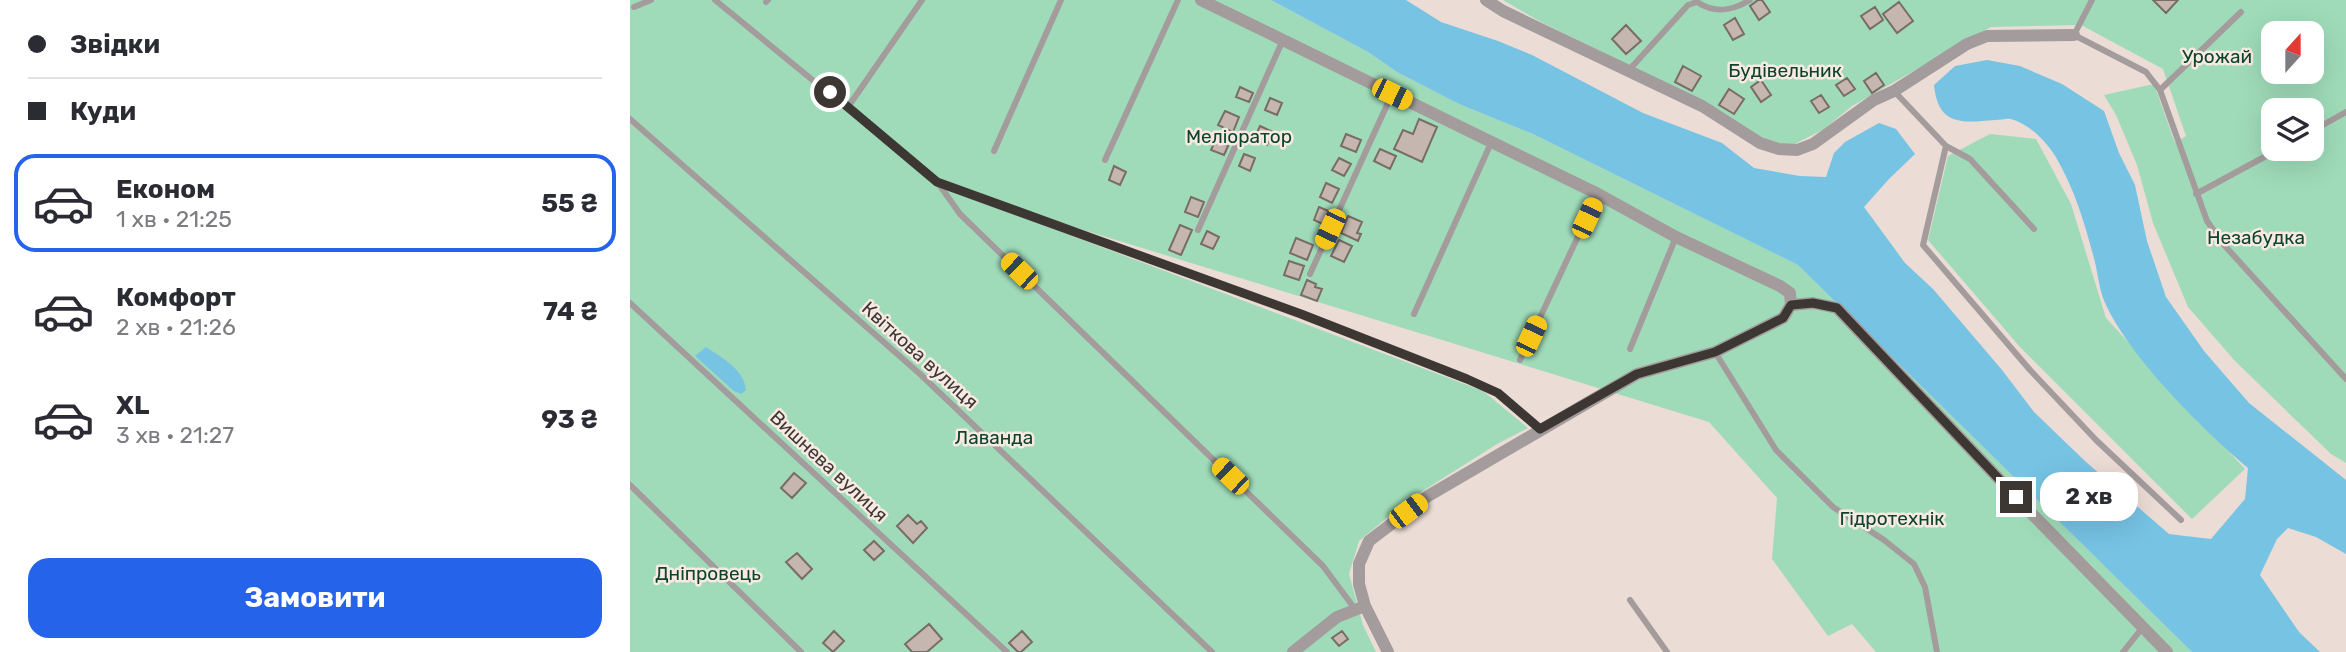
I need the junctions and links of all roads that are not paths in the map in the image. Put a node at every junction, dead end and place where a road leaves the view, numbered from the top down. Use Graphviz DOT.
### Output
graph roads {
  1 [pos="651,0"];
  2 [pos="715,0"];
  3 [pos="922,0"];
  4 [pos="1061,0"];
  5 [pos="1178,0"];
  6 [pos="1201,0"];
  7 [pos="1486,0"];
  8 [pos="1749,0"];
  9 [pos="2092,0"];
  10 [pos="634,7"];
  11 [pos="2241,12"];
  12 [pos="2074,35"];
  13 [pos="1282,42"];
  14 [pos="1629,70"];
  15 [pos="2160,90"];
  16 [pos="1894,91"];
  17 [pos="1392,94"];
  18 [pos="849,107"];
  19 [pos="2346,112"];
  20 [pos="630,119"];
  21 [pos="2324,124"];
  22 [pos="1491,143"];
  23 [pos="1946,146"];
  24 [pos="993,151"];
  25 [pos="2261,159"];
  26 [pos="1105,160"];
  27 [pos="937,182"];
  28 [pos="1598,194"];
  29 [pos="2196,194"];
  30 [pos="2034,229"];
  31 [pos="1198,230"];
  32 [pos="1676,237"];
  33 [pos="1310,274"];
  34 [pos="630,303"];
  35 [pos="1791,305"];
  36 [pos="1414,314"];
  37 [pos="1630,349"];
  38 [pos="1715,352"];
  39 [pos="1520,360"];
  40 [pos="2346,379"];
  41 [pos="1540,429"];
  42 [pos="630,485"];
  43 [pos="2181,520"];
  44 [pos="1630,600"];
  45 [pos="1360,608"];
  46 [pos="2143,627"];
  47 [pos="801,652"];
  48 [pos="1007,652"];
  49 [pos="1212,652"];
  50 [pos="1293,652"];
  51 [pos="1388,652"];
  52 [pos="1667,652"];
  53 [pos="1937,652"];
  54 [pos="2123,652"];
  55 [pos="2168,652"];
  1 -- 10 [label="lane"];
  2 -- 18 [label="lane"];
  3 -- 18 [label="lane"];
  4 -- 24 [label="lane"];
  5 -- 26 [label="lane"];
  6 -- 13 [label="street"];
  7 -- 14 [label="street"];
  8 -- 14 [label="lane"];
  9 -- 12 [label="lane"];
  11 -- 15 [label="lane"];
  12 -- 15 [label="lane"];
  12 -- 16 [label="street"];
  13 -- 17 [label="street"];
  13 -- 31 [label="lane"];
  14 -- 16 [label="street"];
  15 -- 29 [label="lane"];
  16 -- 23 [label="lane"];
  17 -- 22 [label="street"];
  17 -- 33 [label="lane"];
  18 -- 27 [label="lane"];
  19 -- 21 [label="lane"];
  20 -- 49 [label="lane, Квіткова вулиця"];
  22 -- 28 [label="street"];
  22 -- 36 [label="lane"];
  23 -- 30 [label="lane"];
  23 -- 43 [label="lane"];
  25 -- 29 [label="lane"];
  27 -- 41 [label="lane"];
  27 -- 45 [label="lane"];
  28 -- 32 [label="street"];
  28 -- 39 [label="lane"];
  29 -- 40 [label="lane"];
  32 -- 35 [label="street"];
  32 -- 37 [label="lane"];
  34 -- 48 [label="lane, Вишнева вулиця"];
  35 -- 38 [label="street"];
  35 -- 46 [label="street"];
  38 -- 41 [label="street"];
  38 -- 53 [label="lane"];
  41 -- 45 [label="street"];
  42 -- 47 [label="lane"];
  44 -- 52 [label="lane"];
  45 -- 50 [label="street"];
  45 -- 51 [label="street"];
  46 -- 54 [label="lane"];
  46 -- 55 [label="street"];
}
